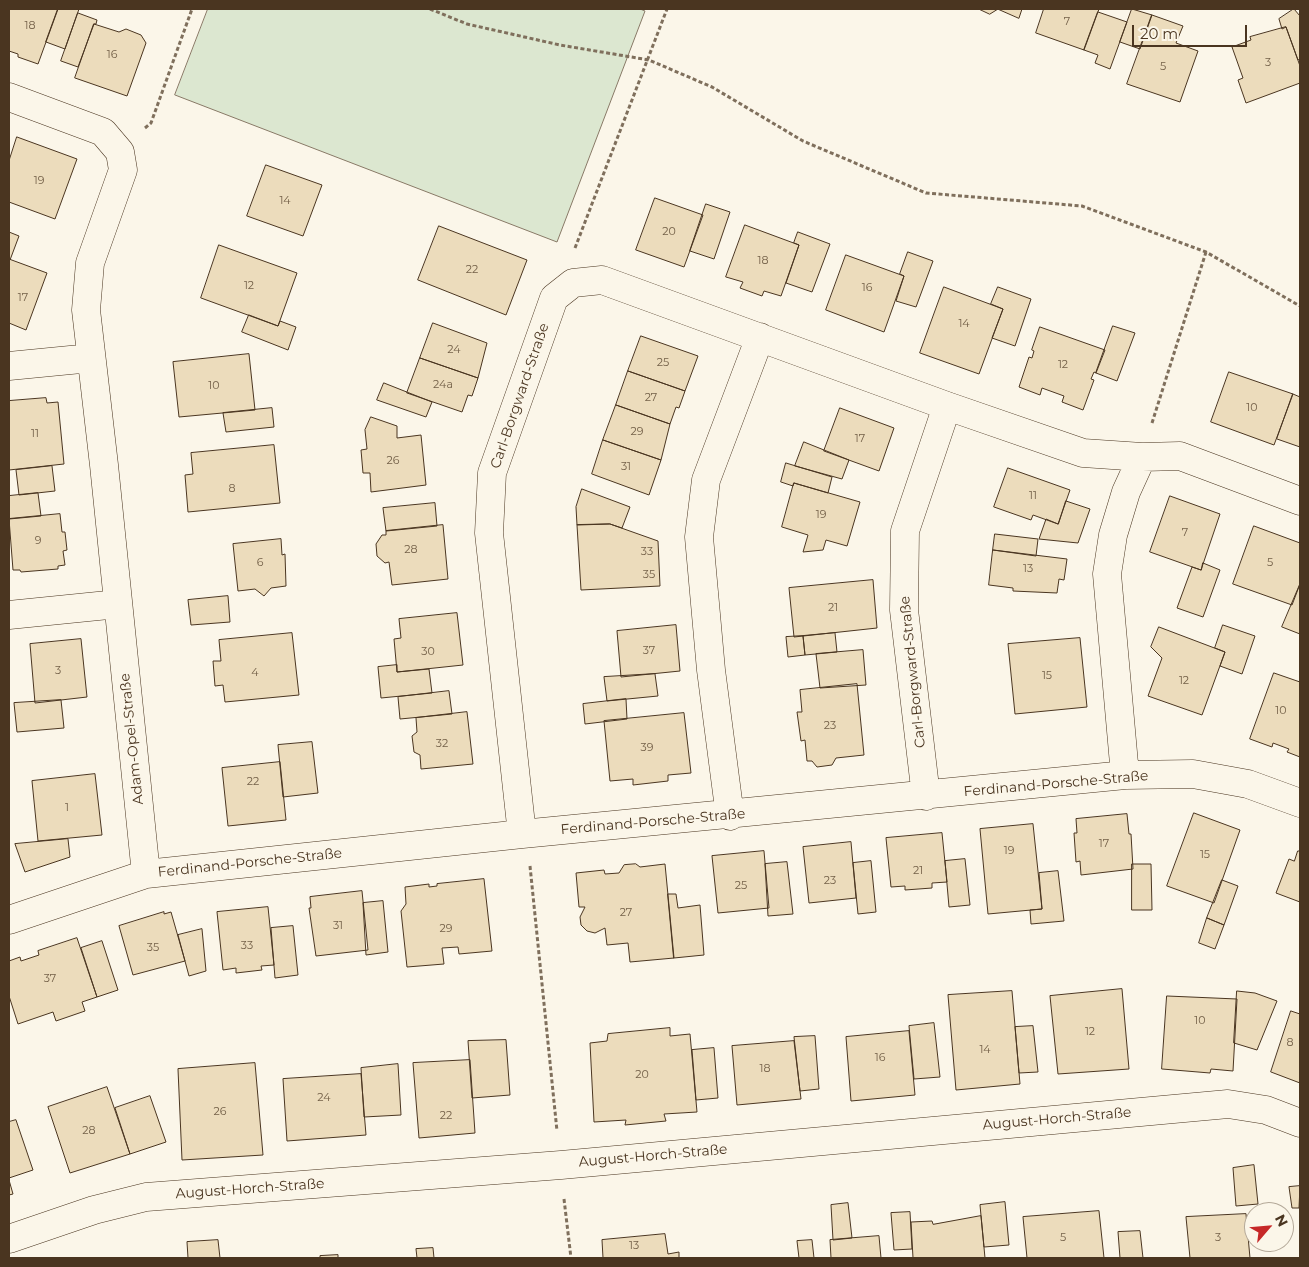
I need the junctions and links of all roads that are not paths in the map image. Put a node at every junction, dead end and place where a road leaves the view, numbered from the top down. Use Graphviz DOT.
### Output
graph roads {
  1 [pos="9,97"];
  2 [pos="760,337"];
  3 [pos="91,358"];
  4 [pos="9,366"];
  5 [pos="947,406"];
  6 [pos="1142,457"];
  7 [pos="1300,501"];
  8 [pos="118,604"];
  9 [pos="9,615"];
  10 [pos="1125,775"];
  11 [pos="926,796"];
  12 [pos="1300,803"];
  13 [pos="730,816"];
  14 [pos="522,834"];
  15 [pos="146,874"];
  16 [pos="9,920"];
  17 [pos="1300,1123"];
  18 [pos="9,1239"];
  1 -- 3 [label="street, Adam-Opel-Straße"];
  2 -- 5 [label="street"];
  2 -- 13 [label="street"];
  2 -- 14 [label="street, Carl-Borgward-Straße"];
  3 -- 4 [label="street"];
  3 -- 8 [label="street, Adam-Opel-Straße"];
  5 -- 6 [label="street"];
  5 -- 11 [label="street, Carl-Borgward-Straße"];
  6 -- 7 [label="street"];
  6 -- 10 [label="street"];
  8 -- 9 [label="street"];
  8 -- 15 [label="street, Adam-Opel-Straße"];
  10 -- 11 [label="street, Ferdinand-Porsche-Straße"];
  10 -- 12 [label="street, Ferdinand-Porsche-Straße"];
  11 -- 13 [label="street, Ferdinand-Porsche-Straße"];
  13 -- 14 [label="street, Ferdinand-Porsche-Straße"];
  14 -- 15 [label="street, Ferdinand-Porsche-Straße"];
  15 -- 16 [label="street, Ferdinand-Porsche-Straße"];
  17 -- 18 [label="street, August-Horch-Straße"];
}
